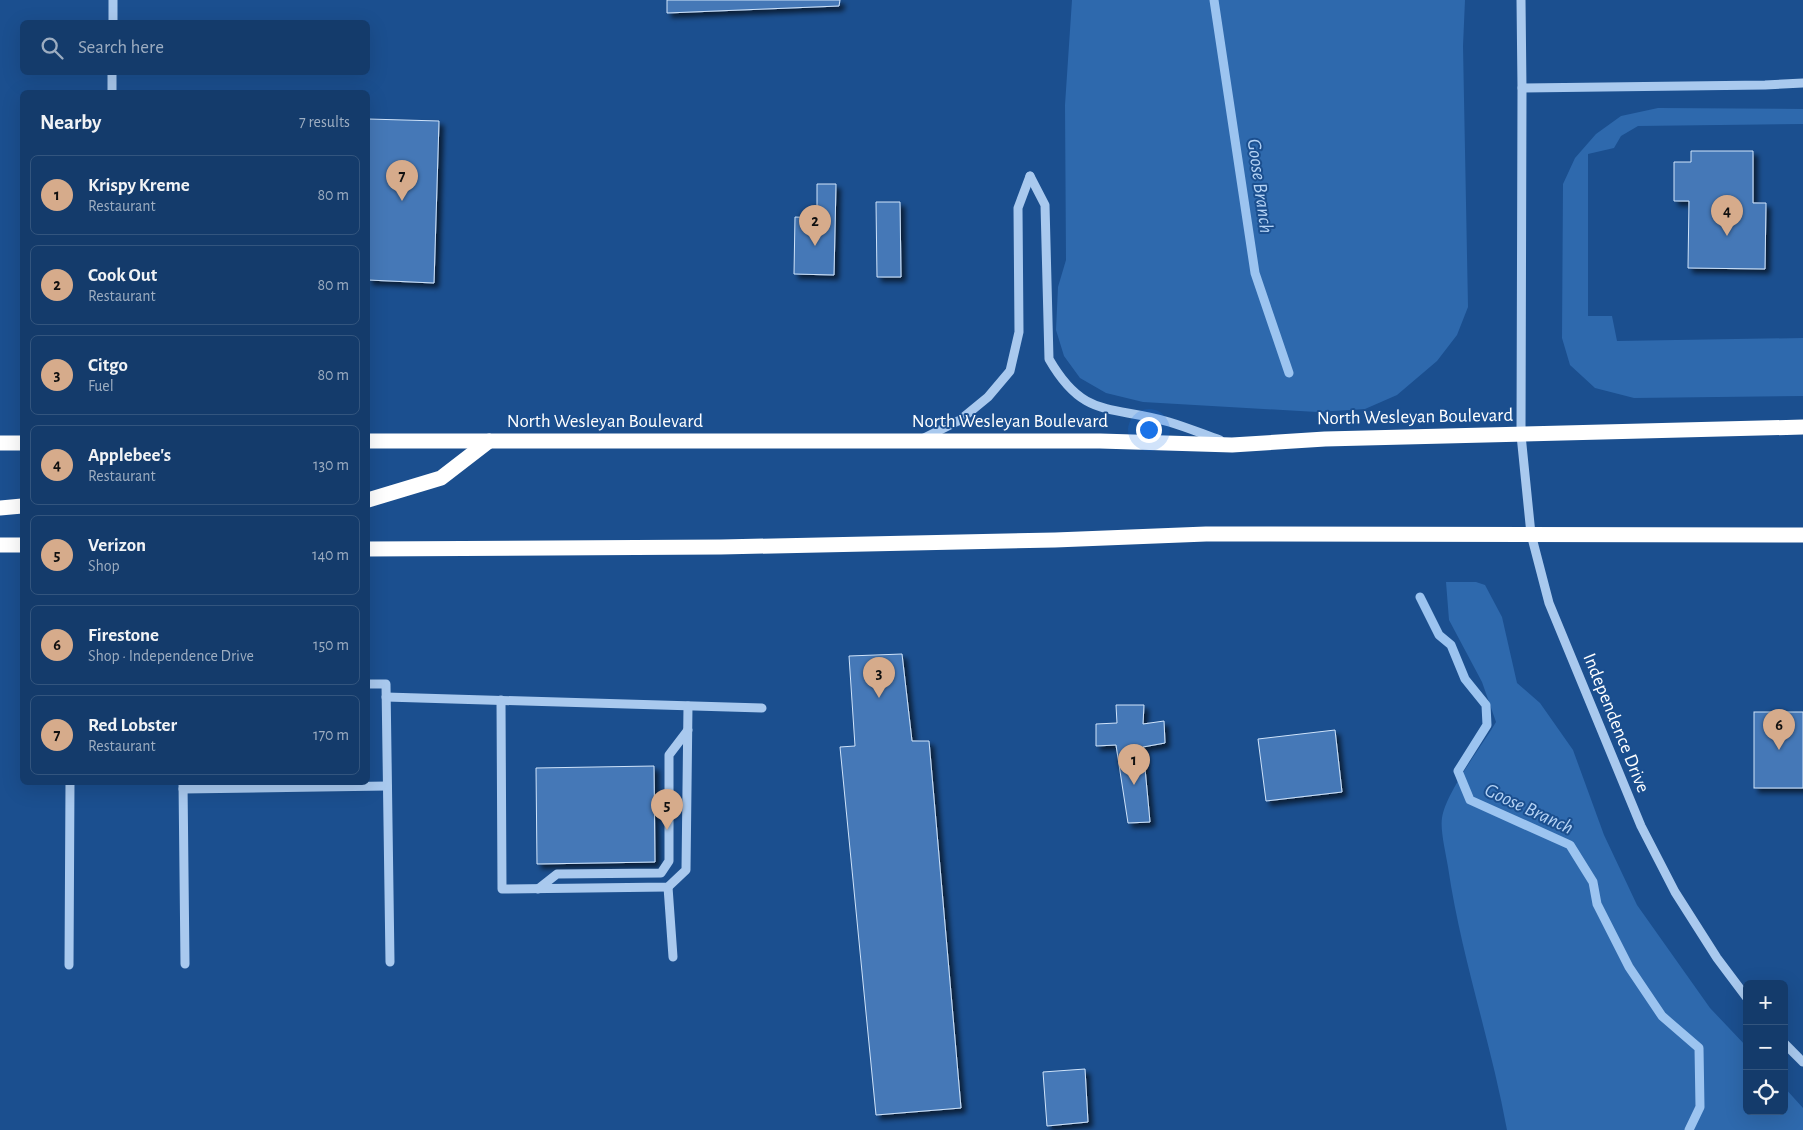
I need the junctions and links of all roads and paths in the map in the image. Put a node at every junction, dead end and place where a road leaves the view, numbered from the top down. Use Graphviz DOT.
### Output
graph roads {
  1 [pos="113,0"];
  2 [pos="1520,0"];
  3 [pos="112,20"];
  4 [pos="112,75"];
  5 [pos="1803,82"];
  6 [pos="1522,88"];
  7 [pos="112,90"];
  8 [pos="1803,427"];
  9 [pos="1521,435"];
  10 [pos="370,441"];
  11 [pos="489,441"];
  12 [pos="918,441"];
  13 [pos="0,443"];
  14 [pos="20,443"];
  15 [pos="1232,445"];
  16 [pos="370,499"];
  17 [pos="20,506"];
  18 [pos="0,508"];
  19 [pos="1531,534"];
  20 [pos="1803,535"];
  21 [pos="0,545"];
  22 [pos="20,545"];
  23 [pos="370,549"];
  24 [pos="370,684"];
  25 [pos="386,697"];
  26 [pos="501,700"];
  27 [pos="688,706"];
  28 [pos="762,708"];
  29 [pos="688,730"];
  30 [pos="70,785"];
  31 [pos="245,785"];
  32 [pos="281,785"];
  33 [pos="320,785"];
  34 [pos="183,786"];
  35 [pos="387,786"];
  36 [pos="668,887"];
  37 [pos="537,890"];
  38 [pos="673,957"];
  39 [pos="390,962"];
  40 [pos="185,964"];
  41 [pos="70,965"];
  42 [pos="1743,993"];
  43 [pos="1788,1047"];
  44 [pos="1803,1062"];
  1 -- 3 [label="street"];
  2 -- 6 [label="street, Independence Drive"];
  4 -- 7 [label="street"];
  5 -- 6 [label="street"];
  6 -- 9 [label="street, Independence Drive"];
  8 -- 9 [label="highway, North Wesleyan Boulevard"];
  9 -- 15 [label="highway, North Wesleyan Boulevard"];
  9 -- 19 [label="street, Independence Drive"];
  10 -- 11 [label="highway, North Wesleyan Boulevard"];
  11 -- 12 [label="highway, North Wesleyan Boulevard"];
  11 -- 16 [label="highway"];
  12 -- 15 [label="highway, North Wesleyan Boulevard"];
  12 -- 15 [label="street"];
  13 -- 14 [label="highway"];
  17 -- 18 [label="highway"];
  19 -- 20 [label="highway"];
  19 -- 23 [label="highway"];
  19 -- 42 [label="street, Independence Drive"];
  21 -- 22 [label="highway"];
  24 -- 25 [label="street"];
  25 -- 26 [label="street"];
  25 -- 35 [label="street"];
  26 -- 27 [label="street"];
  26 -- 37 [label="street"];
  27 -- 28 [label="street"];
  27 -- 29 [label="street"];
  29 -- 36 [label="street"];
  29 -- 37 [label="street"];
  30 -- 41 [label="street"];
  31 -- 32 [label="street"];
  31 -- 34 [label="street"];
  32 -- 33 [label="street"];
  33 -- 35 [label="street"];
  34 -- 40 [label="street"];
  35 -- 39 [label="street"];
  36 -- 37 [label="street"];
  36 -- 38 [label="street"];
  43 -- 44 [label="street"];
}
